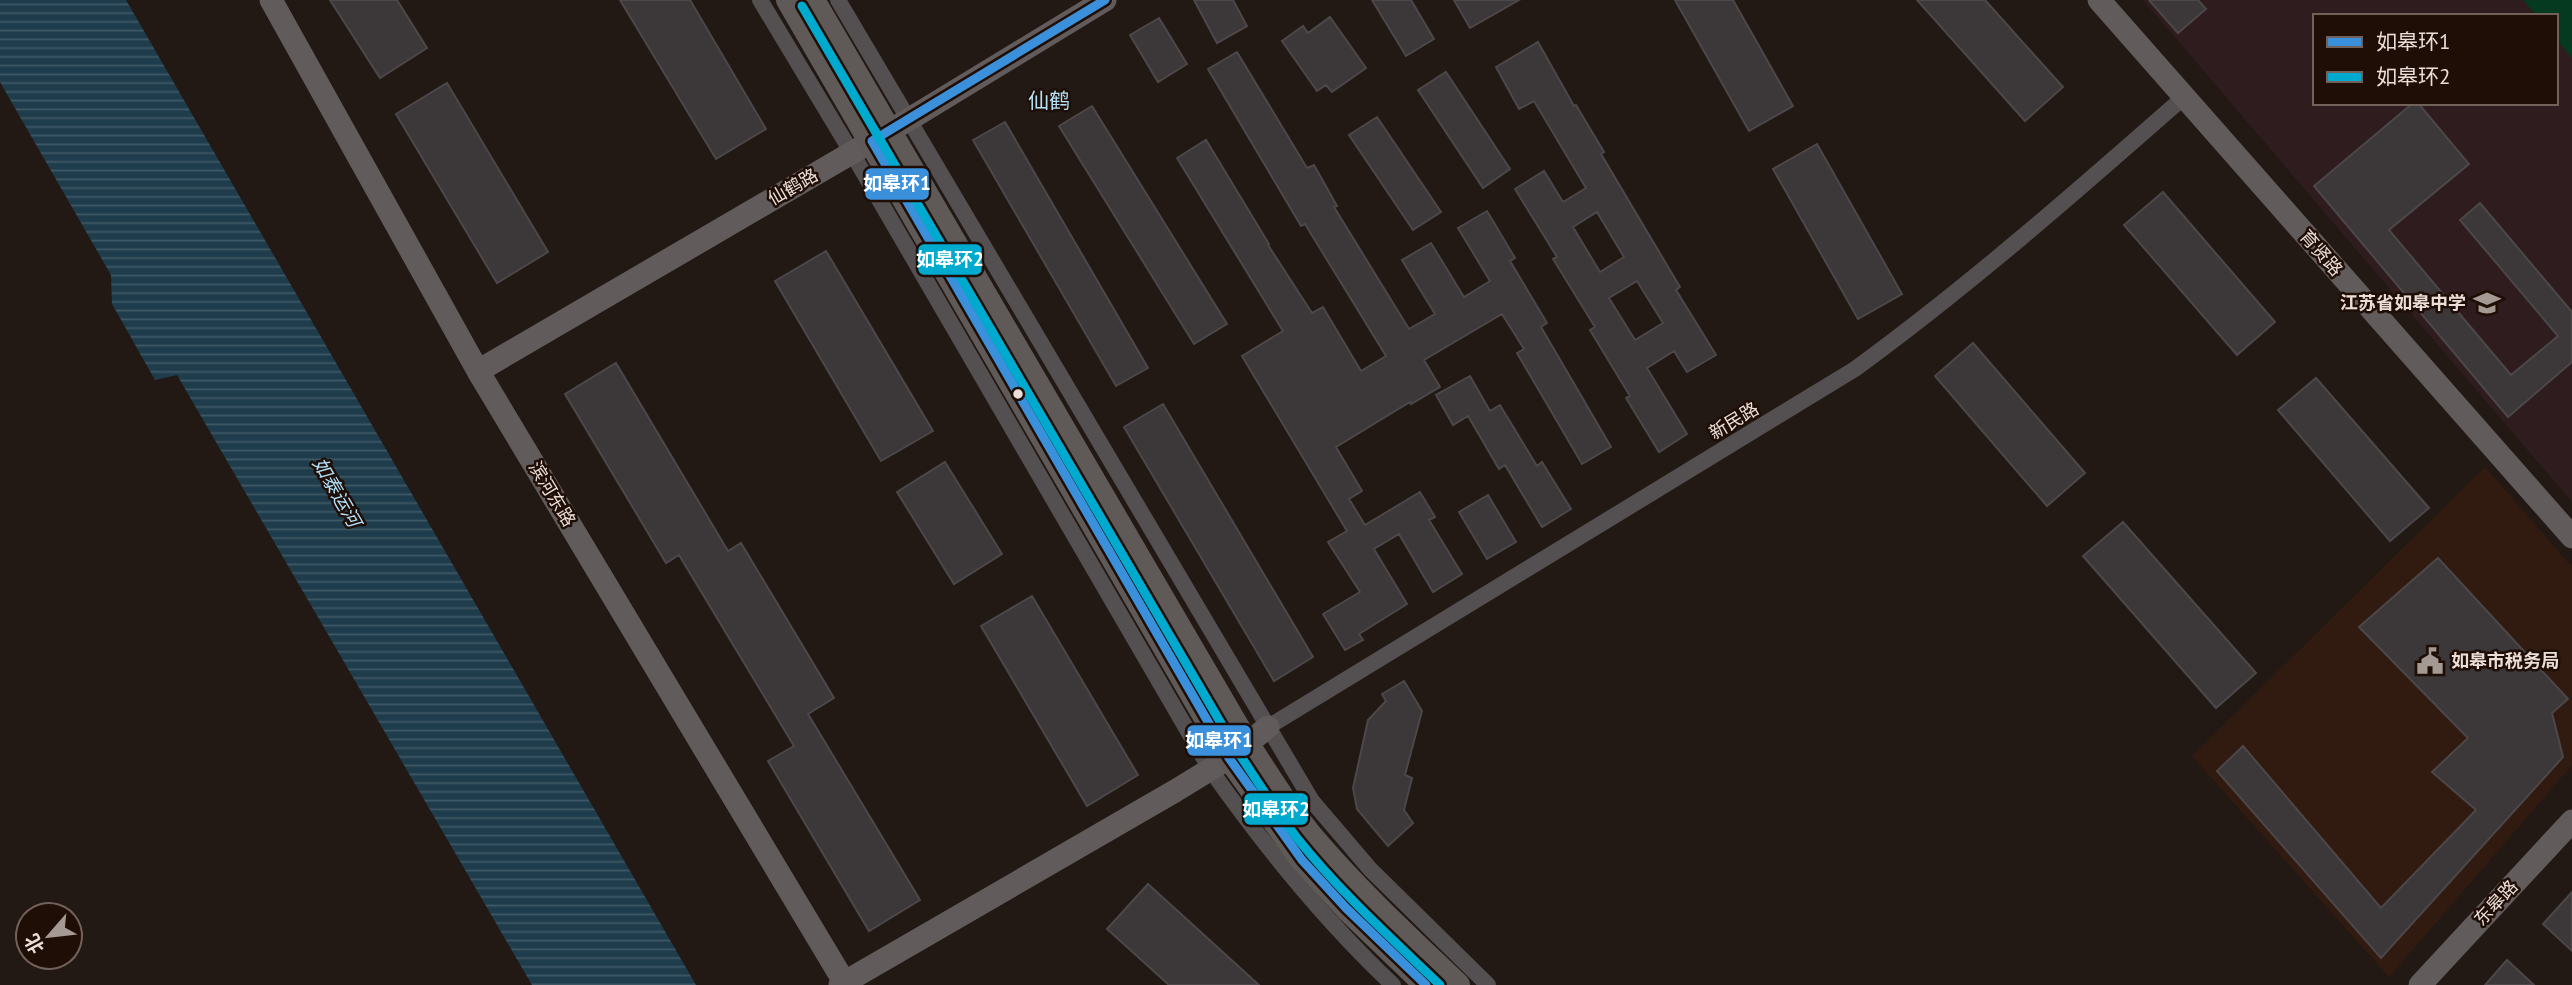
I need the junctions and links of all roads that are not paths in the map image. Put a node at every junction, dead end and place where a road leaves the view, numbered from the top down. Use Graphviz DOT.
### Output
graph roads {
  1 [pos="271,0"];
  2 [pos="760,0"];
  3 [pos="788,0"];
  4 [pos="813,0"];
  5 [pos="838,0"];
  6 [pos="1105,0"];
  7 [pos="2099,0"];
  8 [pos="2184,97"];
  9 [pos="880,136"];
  10 [pos="478,371"];
  11 [pos="2572,537"];
  12 [pos="1268,727"];
  13 [pos="1228,756"];
  14 [pos="2572,821"];
  15 [pos="844,984"];
  16 [pos="1393,985"];
  17 [pos="1426,985"];
  18 [pos="1458,985"];
  19 [pos="1488,985"];
  20 [pos="2420,985"];
  1 -- 10 [label="street, 滨河东路"];
  2 -- 9 [label="street"];
  3 -- 9 [label="main road"];
  4 -- 9 [label="main road"];
  5 -- 9 [label="street"];
  6 -- 9 [label="street, 仙鹤路"];
  7 -- 8 [label="street, 育贤路"];
  8 -- 11 [label="street, 育贤路"];
  8 -- 12 [label="street, 新民路"];
  9 -- 10 [label="street, 仙鹤路"];
  9 -- 12 [label="street"];
  9 -- 13 [label="main road"];
  9 -- 13 [label="street"];
  10 -- 15 [label="street, 滨河东路"];
  12 -- 13 [label="street"];
  12 -- 19 [label="street"];
  13 -- 15 [label="street"];
  13 -- 16 [label="street"];
  13 -- 17 [label="main road"];
  13 -- 18 [label="main road"];
  14 -- 20 [label="street, 东皋路"];
}
